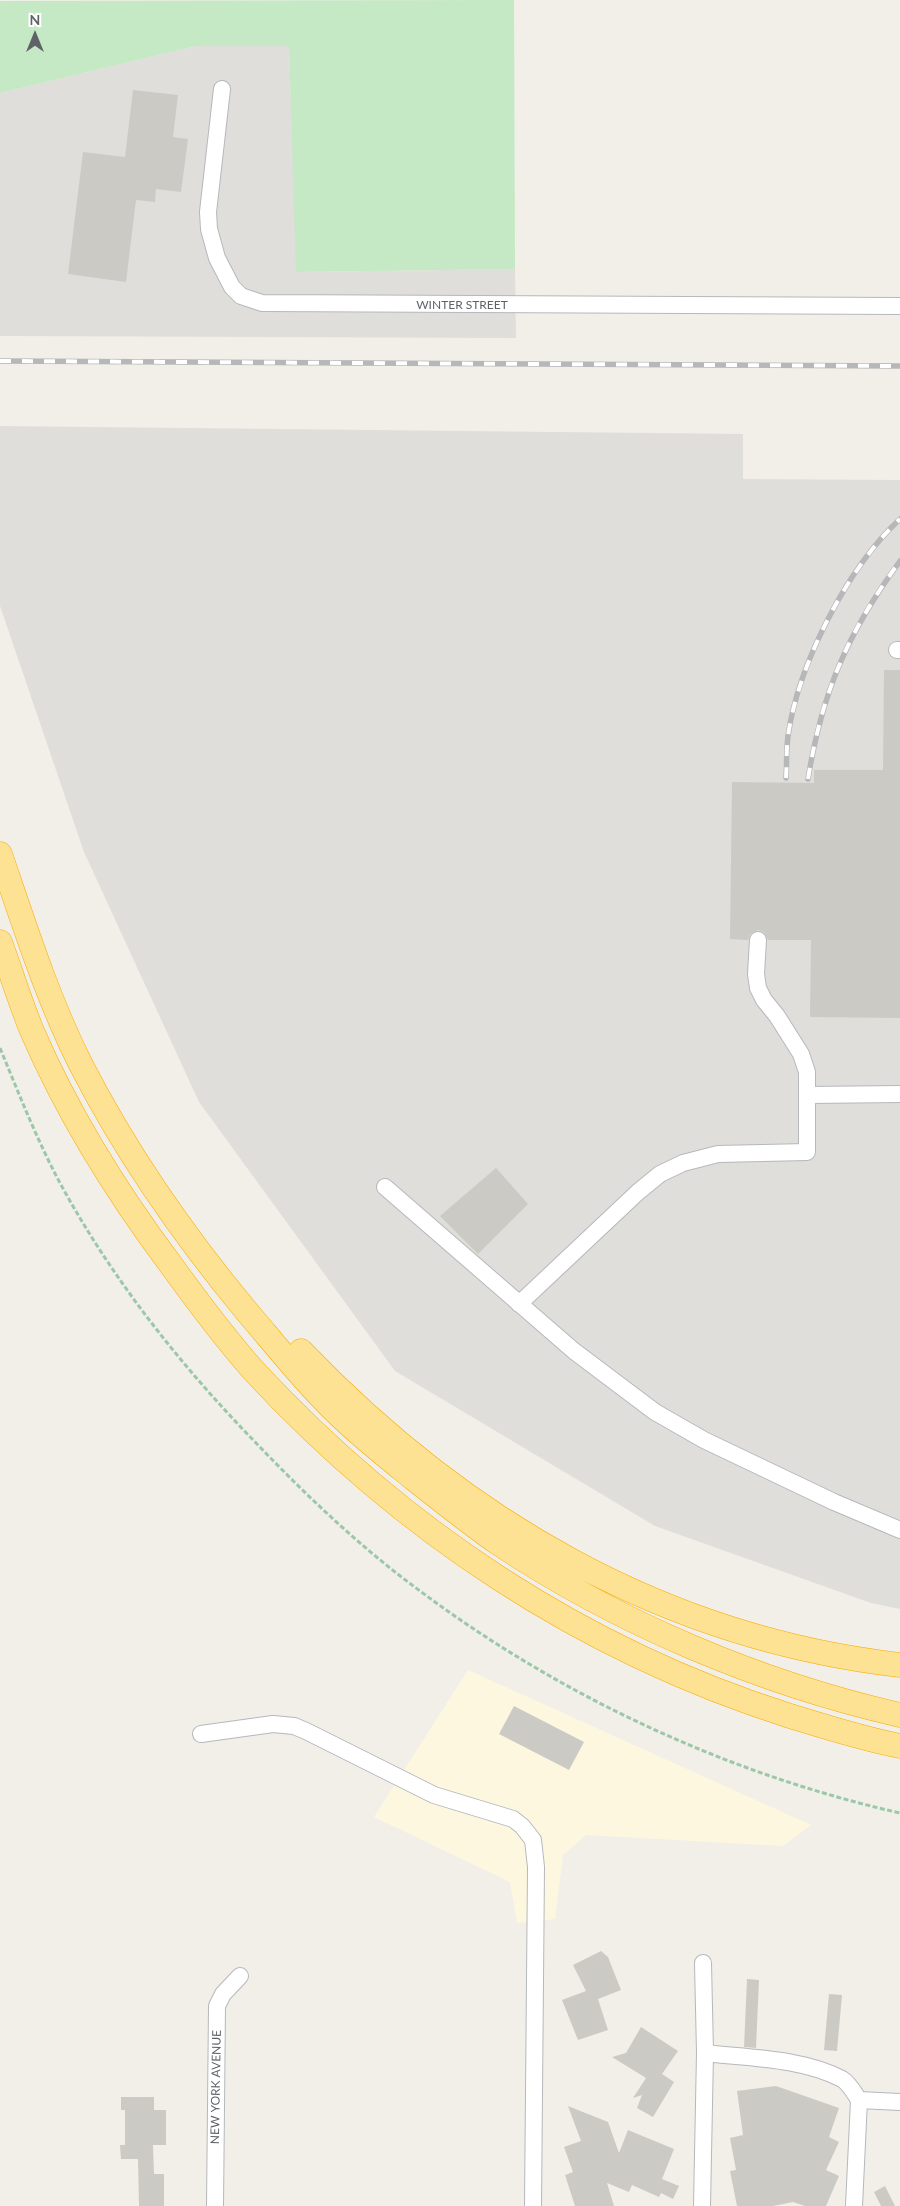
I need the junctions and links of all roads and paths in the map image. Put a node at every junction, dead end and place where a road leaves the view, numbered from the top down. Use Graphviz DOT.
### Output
graph roads {
  1 [pos="222,89"];
  2 [pos="900,306"];
  3 [pos="0,854"];
  4 [pos="758,940"];
  5 [pos="0,942"];
  6 [pos="900,1094"];
  7 [pos="808,1095"];
  8 [pos="385,1187"];
  9 [pos="220,1279"];
  10 [pos="519,1304"];
  11 [pos="900,1530"];
  12 [pos="900,1665"];
  13 [pos="900,1715"];
  14 [pos="201,1734"];
  15 [pos="900,1746"];
  16 [pos="702,1963"];
  17 [pos="240,1976"];
  18 [pos="705,2054"];
  19 [pos="859,2100"];
  20 [pos="900,2102"];
  21 [pos="215,2206"];
  22 [pos="533,2206"];
  23 [pos="702,2206"];
  24 [pos="854,2206"];
  1 -- 2 [label="street, WINTER STREET"];
  3 -- 9 [label="highway"];
  4 -- 7 [label="street"];
  5 -- 15 [label="highway"];
  6 -- 7 [label="street"];
  7 -- 10 [label="street"];
  8 -- 10 [label="street"];
  9 -- 12 [label="highway"];
  9 -- 13 [label="highway"];
  10 -- 11 [label="street"];
  14 -- 22 [label="street"];
  16 -- 18 [label="street"];
  17 -- 21 [label="street, NEW YORK AVENUE"];
  18 -- 19 [label="street"];
  18 -- 23 [label="street"];
  19 -- 20 [label="street"];
  19 -- 24 [label="street"];
}
